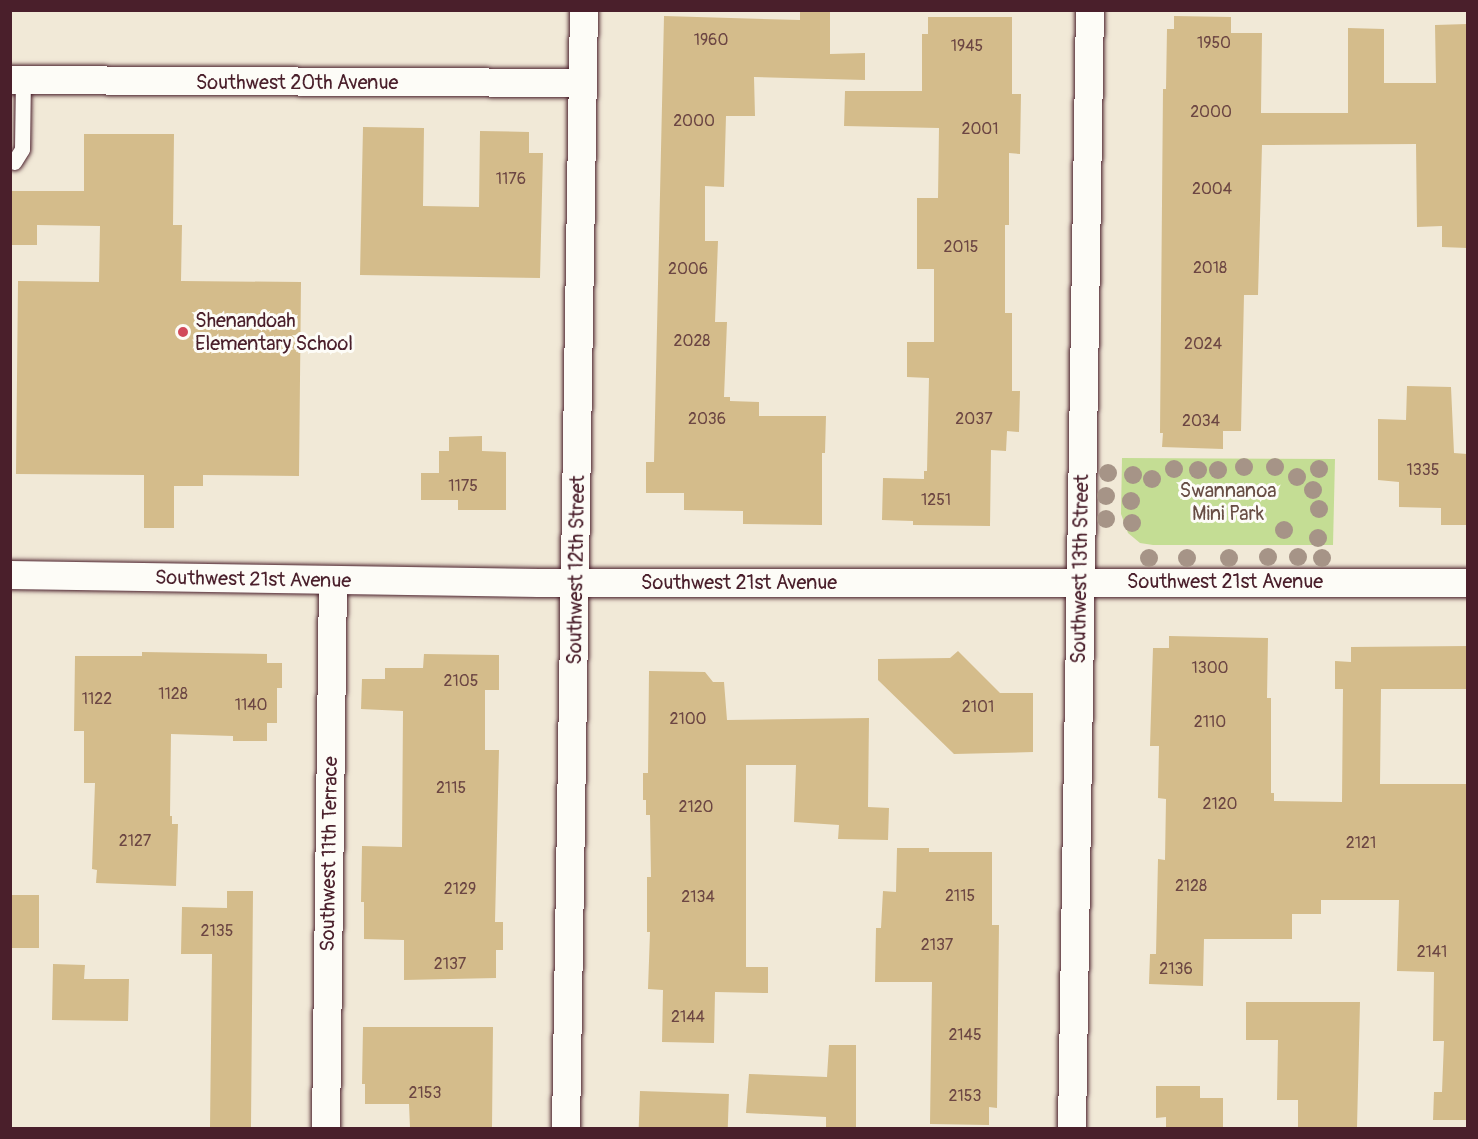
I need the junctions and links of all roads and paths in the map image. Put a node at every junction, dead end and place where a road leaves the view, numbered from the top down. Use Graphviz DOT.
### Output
graph roads {
  1 [pos="584,10"];
  2 [pos="1090,10"];
  3 [pos="17,80"];
  4 [pos="583,83"];
  5 [pos="14,162"];
  6 [pos="10,575"];
  7 [pos="333,580"];
  8 [pos="1080,581"];
  9 [pos="576,582"];
  10 [pos="1467,583"];
  11 [pos="326,1128"];
  12 [pos="566,1128"];
  13 [pos="1072,1128"];
  1 -- 4 [label="street, Southwest 12th Street"];
  2 -- 8 [label="street, Southwest 13th Street"];
  3 -- 4 [label="street, Southwest 20th Avenue"];
  3 -- 5 [label="lane"];
  4 -- 9 [label="street, Southwest 12th Street"];
  6 -- 7 [label="street, Southwest 21st Avenue"];
  7 -- 9 [label="street, Southwest 21st Avenue"];
  7 -- 11 [label="street, Southwest 11th Terrace"];
  8 -- 9 [label="street, Southwest 21st Avenue"];
  8 -- 10 [label="street, Southwest 21st Avenue"];
  8 -- 13 [label="street, Southwest 13th Street"];
  9 -- 12 [label="street, Southwest 12th Street"];
}
